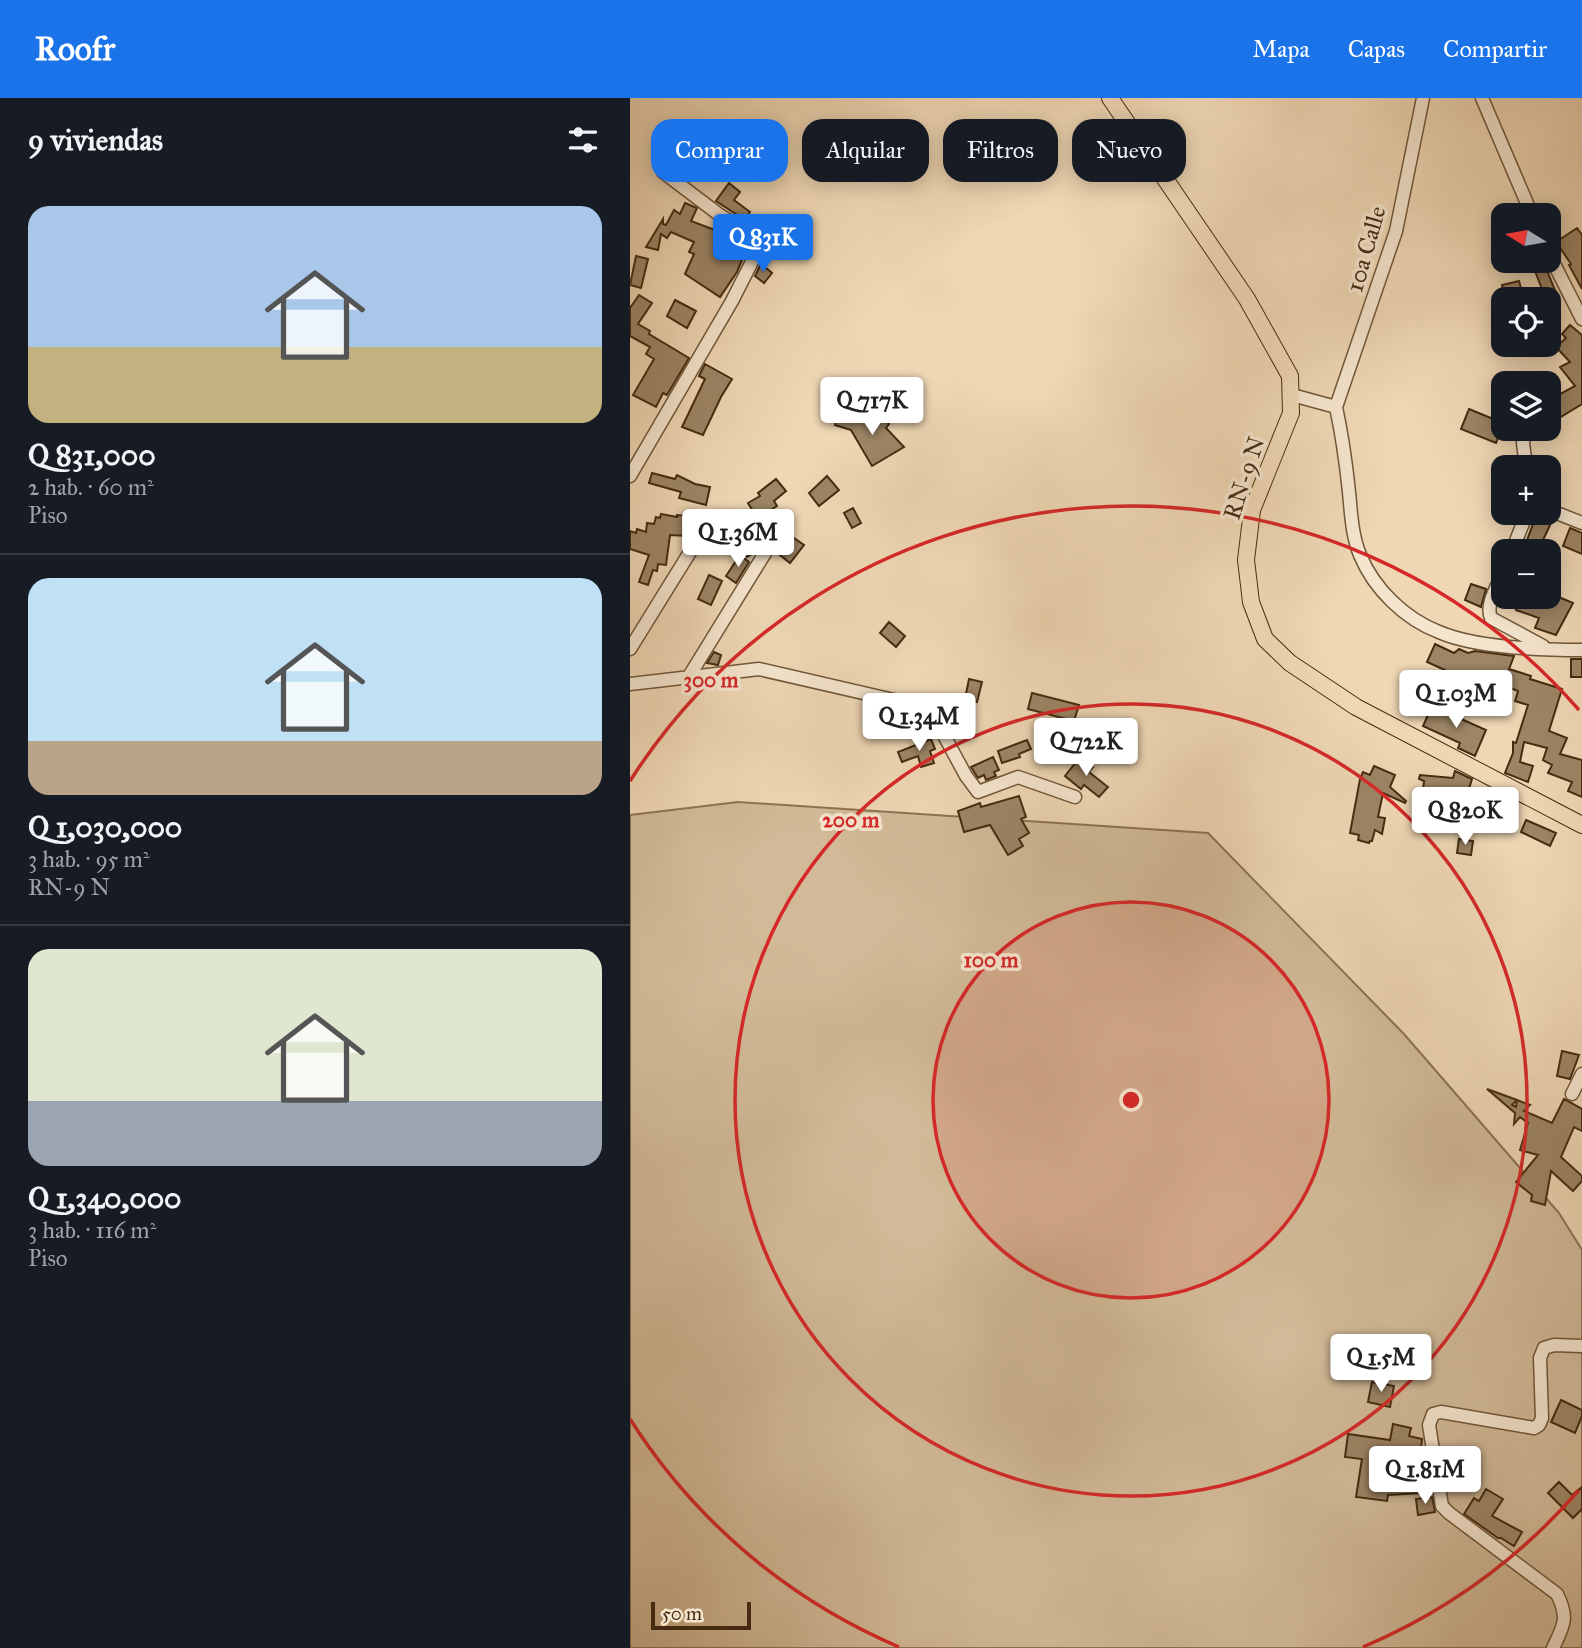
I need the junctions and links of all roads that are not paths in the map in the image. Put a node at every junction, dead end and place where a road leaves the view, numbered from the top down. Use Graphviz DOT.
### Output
graph roads {
  1 [pos="1110,98"];
  2 [pos="1423,98"];
  3 [pos="1482,98"];
  4 [pos="676,182"];
  5 [pos="1527,203"];
  6 [pos="1559,273"];
  7 [pos="1582,319"];
  8 [pos="1292,395"];
  9 [pos="1336,407"];
  10 [pos="630,476"];
  11 [pos="1561,515"];
  12 [pos="1582,523"];
  13 [pos="690,552"];
  14 [pos="765,553"];
  15 [pos="1491,603"];
  16 [pos="630,649"];
  17 [pos="1550,650"];
  18 [pos="1582,650"];
  19 [pos="688,678"];
  20 [pos="630,684"];
  21 [pos="1075,797"];
  22 [pos="1582,825"];
  23 [pos="1582,1074"];
  24 [pos="1572,1094"];
  25 [pos="1582,1346"];
  26 [pos="1553,1648"];
  1 -- 8 [label="main road, RN-9 N"];
  2 -- 9 [label="street, 10a Calle"];
  3 -- 5 [label="street"];
  4 -- 10 [label="street"];
  6 -- 7 [label="street"];
  8 -- 9 [label="street"];
  8 -- 22 [label="main road, RN-9 N"];
  9 -- 17 [label="street"];
  11 -- 12 [label="street"];
  13 -- 16 [label="street"];
  14 -- 19 [label="street"];
  15 -- 17 [label="street"];
  17 -- 18 [label="street"];
  19 -- 20 [label="street"];
  19 -- 21 [label="street"];
  23 -- 24 [label="street"];
  25 -- 26 [label="street"];
}
